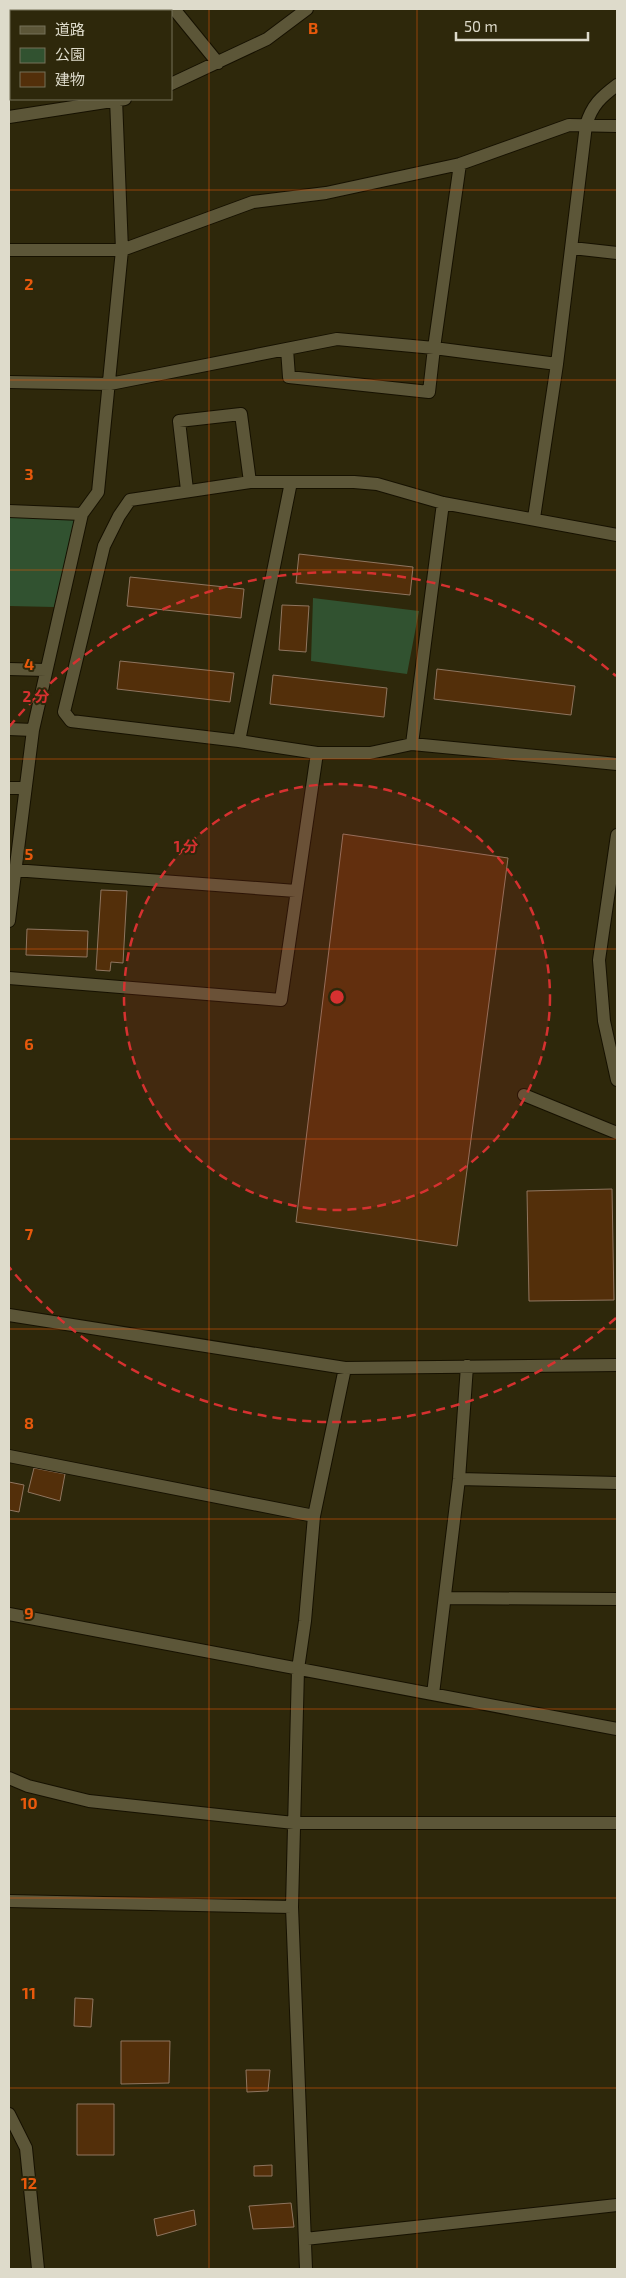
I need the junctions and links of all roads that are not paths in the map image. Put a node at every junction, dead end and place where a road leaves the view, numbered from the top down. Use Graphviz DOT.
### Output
graph roads {
  1 [pos="174,9"];
  2 [pos="307,9"];
  3 [pos="218,63"];
  4 [pos="172,84"];
  5 [pos="617,85"];
  6 [pos="113,100"];
  7 [pos="119,100"];
  8 [pos="9,118"];
  9 [pos="586,125"];
  10 [pos="617,126"];
  11 [pos="460,164"];
  12 [pos="572,248"];
  13 [pos="9,250"];
  14 [pos="122,250"];
  15 [pos="617,253"];
  16 [pos="434,348"];
  17 [pos="286,349"];
  18 [pos="557,364"];
  19 [pos="9,382"];
  20 [pos="110,384"];
  21 [pos="250,482"];
  22 [pos="291,482"];
  23 [pos="187,490"];
  24 [pos="443,503"];
  25 [pos="9,512"];
  26 [pos="82,514"];
  27 [pos="534,518"];
  28 [pos="617,535"];
  29 [pos="9,669"];
  30 [pos="46,670"];
  31 [pos="9,729"];
  32 [pos="33,730"];
  33 [pos="239,741"];
  34 [pos="412,744"];
  35 [pos="317,753"];
  36 [pos="617,764"];
  37 [pos="9,788"];
  38 [pos="25,788"];
  39 [pos="617,834"];
  40 [pos="14,870"];
  41 [pos="296,891"];
  42 [pos="9,921"];
  43 [pos="9,978"];
  44 [pos="617,1080"];
  45 [pos="524,1095"];
  46 [pos="617,1133"];
  47 [pos="9,1315"];
  48 [pos="617,1365"];
  49 [pos="467,1366"];
  50 [pos="345,1368"];
  51 [pos="9,1456"];
  52 [pos="459,1479"];
  53 [pos="617,1483"];
  54 [pos="314,1516"];
  55 [pos="445,1598"];
  56 [pos="617,1599"];
  57 [pos="9,1614"];
  58 [pos="298,1669"];
  59 [pos="433,1694"];
  60 [pos="617,1729"];
  61 [pos="9,1778"];
  62 [pos="294,1823"];
  63 [pos="617,1823"];
  64 [pos="9,1901"];
  65 [pos="292,1907"];
  66 [pos="9,2114"];
  67 [pos="617,2205"];
  68 [pos="305,2240"];
  69 [pos="38,2269"];
  70 [pos="306,2269"];
  1 -- 3 [label="street"];
  2 -- 3 [label="street"];
  3 -- 4 [label="street"];
  5 -- 9 [label="street"];
  6 -- 8 [label="street"];
  7 -- 14 [label="street"];
  9 -- 10 [label="street"];
  9 -- 11 [label="street"];
  9 -- 12 [label="street"];
  11 -- 14 [label="street"];
  11 -- 16 [label="street"];
  12 -- 15 [label="street"];
  12 -- 18 [label="street"];
  13 -- 14 [label="street"];
  14 -- 20 [label="street"];
  16 -- 17 [label="street"];
  16 -- 17 [label="street"];
  16 -- 18 [label="street"];
  17 -- 20 [label="street"];
  18 -- 27 [label="street"];
  19 -- 20 [label="street"];
  20 -- 26 [label="street"];
  21 -- 22 [label="street"];
  21 -- 23 [label="street"];
  21 -- 23 [label="street"];
  22 -- 24 [label="street"];
  22 -- 33 [label="street"];
  23 -- 33 [label="street"];
  24 -- 27 [label="street"];
  24 -- 34 [label="street"];
  25 -- 26 [label="street"];
  26 -- 30 [label="street"];
  27 -- 28 [label="street"];
  29 -- 30 [label="street"];
  30 -- 32 [label="street"];
  31 -- 32 [label="street"];
  32 -- 38 [label="street"];
  33 -- 35 [label="street"];
  34 -- 35 [label="street"];
  34 -- 36 [label="street"];
  35 -- 41 [label="street"];
  37 -- 38 [label="street"];
  38 -- 40 [label="street"];
  39 -- 44 [label="street"];
  40 -- 41 [label="street"];
  40 -- 42 [label="street"];
  41 -- 43 [label="street"];
  45 -- 46 [label="street"];
  47 -- 50 [label="street"];
  48 -- 49 [label="street"];
  49 -- 50 [label="street"];
  49 -- 52 [label="street"];
  50 -- 54 [label="street"];
  51 -- 54 [label="street"];
  52 -- 53 [label="street"];
  52 -- 55 [label="street"];
  54 -- 58 [label="street"];
  55 -- 56 [label="street"];
  55 -- 59 [label="street"];
  57 -- 58 [label="street"];
  58 -- 59 [label="street"];
  58 -- 62 [label="street"];
  59 -- 60 [label="street"];
  61 -- 62 [label="street"];
  62 -- 63 [label="street"];
  62 -- 65 [label="street"];
  64 -- 65 [label="street"];
  65 -- 68 [label="street"];
  66 -- 69 [label="street"];
  67 -- 68 [label="street"];
  68 -- 70 [label="street"];
}
